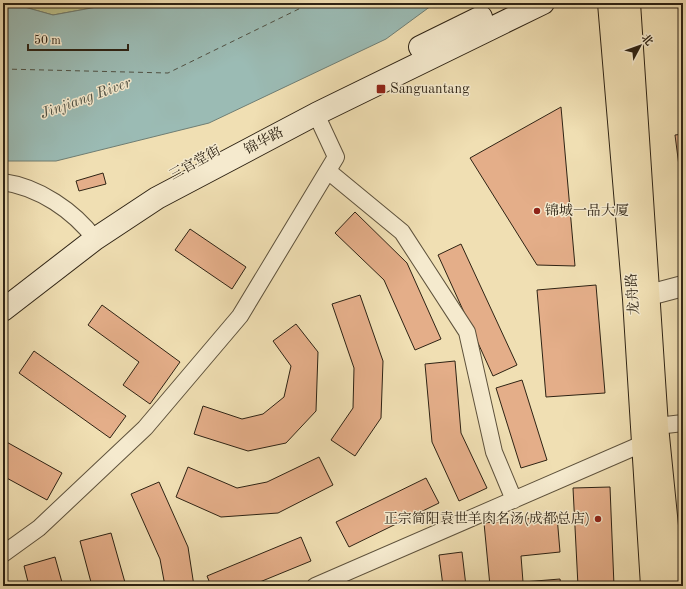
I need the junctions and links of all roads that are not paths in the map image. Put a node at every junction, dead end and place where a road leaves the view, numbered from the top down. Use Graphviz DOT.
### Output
graph roads {
  1 [pos="510,3"];
  2 [pos="543,3"];
  3 [pos="608,3"];
  4 [pos="629,3"];
  5 [pos="316,114"];
  6 [pos="328,171"];
  7 [pos="3,182"];
  8 [pos="92,235"];
  9 [pos="683,286"];
  10 [pos="3,296"];
  11 [pos="642,297"];
  12 [pos="3,310"];
  13 [pos="683,423"];
  14 [pos="657,426"];
  15 [pos="642,444"];
  16 [pos="514,500"];
  17 [pos="3,554"];
  18 [pos="315,586"];
  19 [pos="652,586"];
  20 [pos="673,586"];
  1 -- 8 [label="main road, 三官堂街"];
  2 -- 5 [label="main road, 锦华路"];
  3 -- 11 [label="main road, 龙舟路"];
  4 -- 11 [label="main road"];
  5 -- 6 [label="street"];
  5 -- 8 [label="main road, 锦华路"];
  6 -- 16 [label="street"];
  6 -- 17 [label="street"];
  7 -- 8 [label="street"];
  8 -- 10 [label="main road, 三官堂街"];
  8 -- 12 [label="main road, 锦华路"];
  9 -- 11 [label="street"];
  11 -- 14 [label="main road"];
  11 -- 15 [label="main road, 龙舟路"];
  13 -- 14 [label="street"];
  14 -- 20 [label="main road"];
  15 -- 16 [label="street"];
  15 -- 19 [label="main road, 龙舟路"];
  16 -- 18 [label="street"];
}
